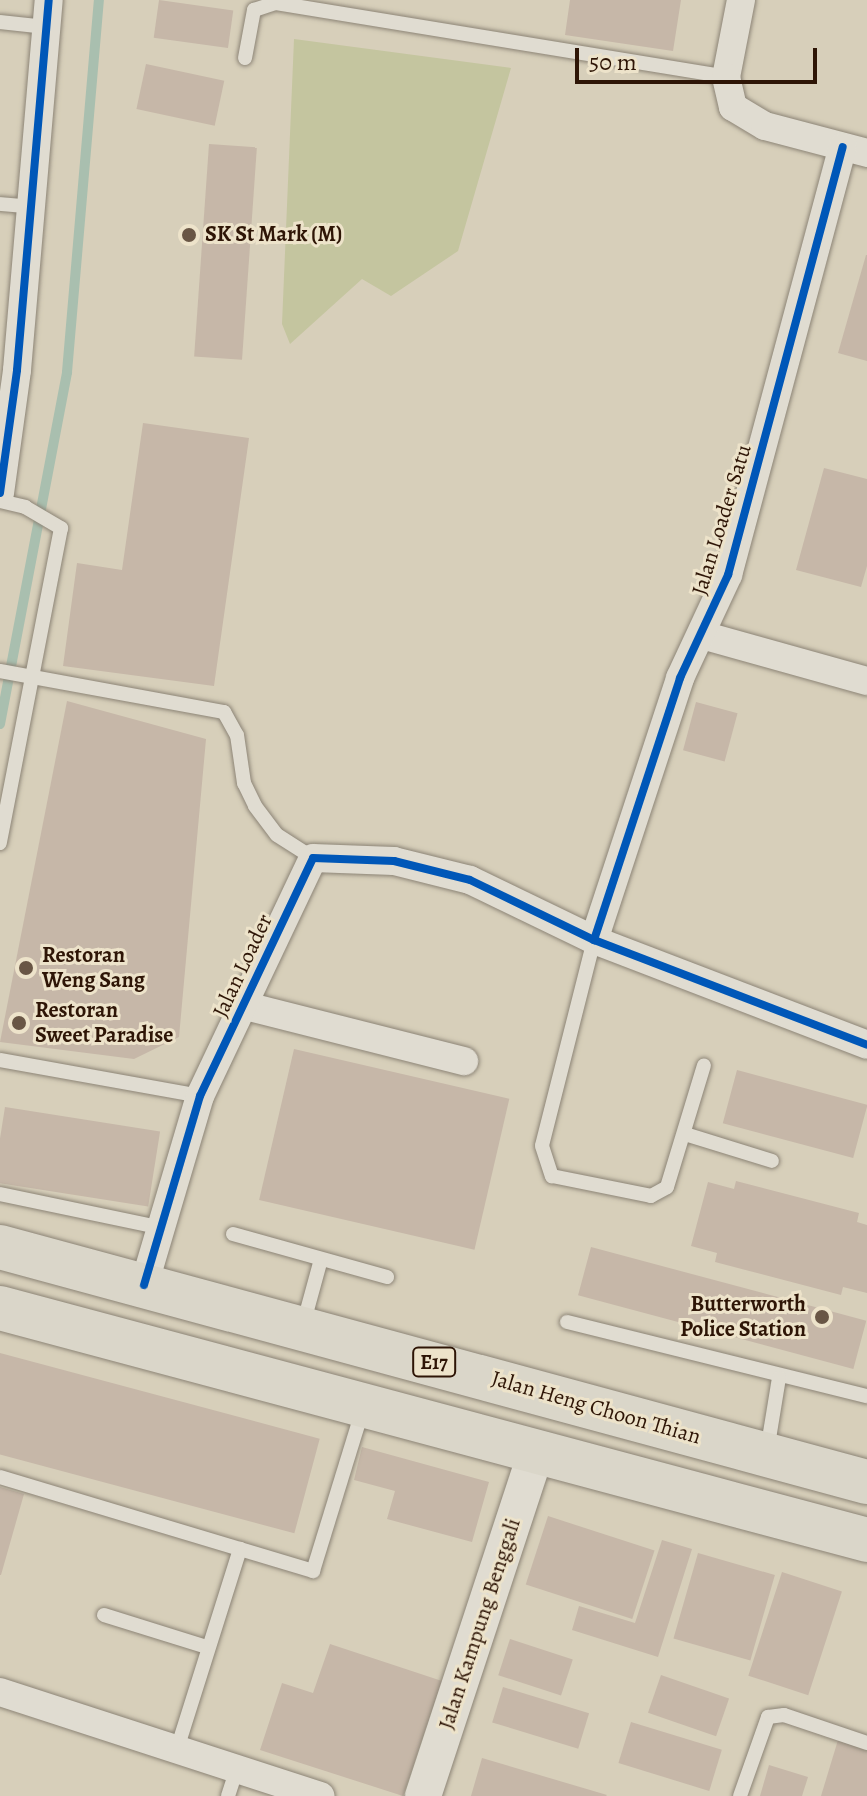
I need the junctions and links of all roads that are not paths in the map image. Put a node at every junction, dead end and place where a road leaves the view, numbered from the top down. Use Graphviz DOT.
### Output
graph roads {
  1 [pos="741,0"];
  2 [pos="47,13"];
  3 [pos="0,22"];
  4 [pos="245,58"];
  5 [pos="726,77"];
  6 [pos="855,150"];
  7 [pos="0,204"];
  8 [pos="32,207"];
  9 [pos="0,493"];
  10 [pos="0,501"];
  11 [pos="702,635"];
  12 [pos="0,671"];
  13 [pos="29,676"];
  14 [pos="867,681"];
  15 [pos="0,843"];
  16 [pos="313,858"];
  17 [pos="594,940"];
  18 [pos="246,1006"];
  19 [pos="867,1045"];
  20 [pos="0,1060"];
  21 [pos="464,1061"];
  22 [pos="704,1065"];
  23 [pos="200,1096"];
  24 [pos="685,1134"];
  25 [pos="772,1161"];
  26 [pos="0,1194"];
  27 [pos="163,1228"];
  28 [pos="233,1234"];
  29 [pos="0,1247"];
  30 [pos="321,1259"];
  31 [pos="387,1277"];
  32 [pos="144,1285"];
  33 [pos="0,1308"];
  34 [pos="567,1322"];
  35 [pos="303,1326"];
  36 [pos="779,1378"];
  37 [pos="867,1396"];
  38 [pos="363,1407"];
  39 [pos="536,1452"];
  40 [pos="766,1455"];
  41 [pos="0,1477"];
  42 [pos="859,1478"];
  43 [pos="867,1540"];
  44 [pos="240,1549"];
  45 [pos="104,1615"];
  46 [pos="207,1647"];
  47 [pos="0,1692"];
  48 [pos="867,1743"];
  49 [pos="177,1749"];
  50 [pos="237,1769"];
  51 [pos="228,1796"];
  52 [pos="321,1796"];
  53 [pos="423,1796"];
  54 [pos="740,1796"];
  1 -- 5 [label="street"];
  2 -- 3 [label="lane"];
  2 -- 8 [label="street"];
  4 -- 5 [label="lane"];
  5 -- 6 [label="street"];
  6 -- 11 [label="street, Jalan Loader Satu"];
  7 -- 8 [label="lane"];
  8 -- 9 [label="street"];
  10 -- 13 [label="lane"];
  11 -- 14 [label="street"];
  11 -- 17 [label="street, Jalan Loader Satu"];
  12 -- 13 [label="lane"];
  13 -- 15 [label="lane"];
  13 -- 16 [label="lane"];
  16 -- 17 [label="street"];
  16 -- 18 [label="street, Jalan Loader"];
  17 -- 19 [label="street"];
  17 -- 24 [label="lane"];
  18 -- 21 [label="street"];
  18 -- 23 [label="street, Jalan Loader"];
  20 -- 23 [label="lane"];
  22 -- 24 [label="lane"];
  23 -- 27 [label="street, Jalan Loader"];
  24 -- 25 [label="lane"];
  26 -- 27 [label="lane"];
  27 -- 32 [label="street, Jalan Loader"];
  28 -- 30 [label="lane"];
  29 -- 32 [label="highway, Jalan Heng Choon Thian / E17"];
  30 -- 31 [label="lane"];
  30 -- 35 [label="lane"];
  32 -- 35 [label="highway, Jalan Heng Choon Thian / E17"];
  33 -- 38 [label="highway"];
  34 -- 36 [label="lane"];
  35 -- 40 [label="highway, Jalan Heng Choon Thian / E17"];
  36 -- 37 [label="lane"];
  36 -- 40 [label="lane"];
  38 -- 39 [label="highway"];
  38 -- 44 [label="lane"];
  39 -- 43 [label="highway"];
  39 -- 53 [label="street, Jalan Kampung Benggali"];
  40 -- 42 [label="highway, Jalan Heng Choon Thian / E17"];
  41 -- 44 [label="lane"];
  44 -- 46 [label="lane"];
  45 -- 46 [label="lane"];
  46 -- 49 [label="lane"];
  47 -- 49 [label="street"];
  48 -- 54 [label="lane"];
  49 -- 50 [label="street"];
  50 -- 51 [label="lane"];
  50 -- 52 [label="street"];
}
